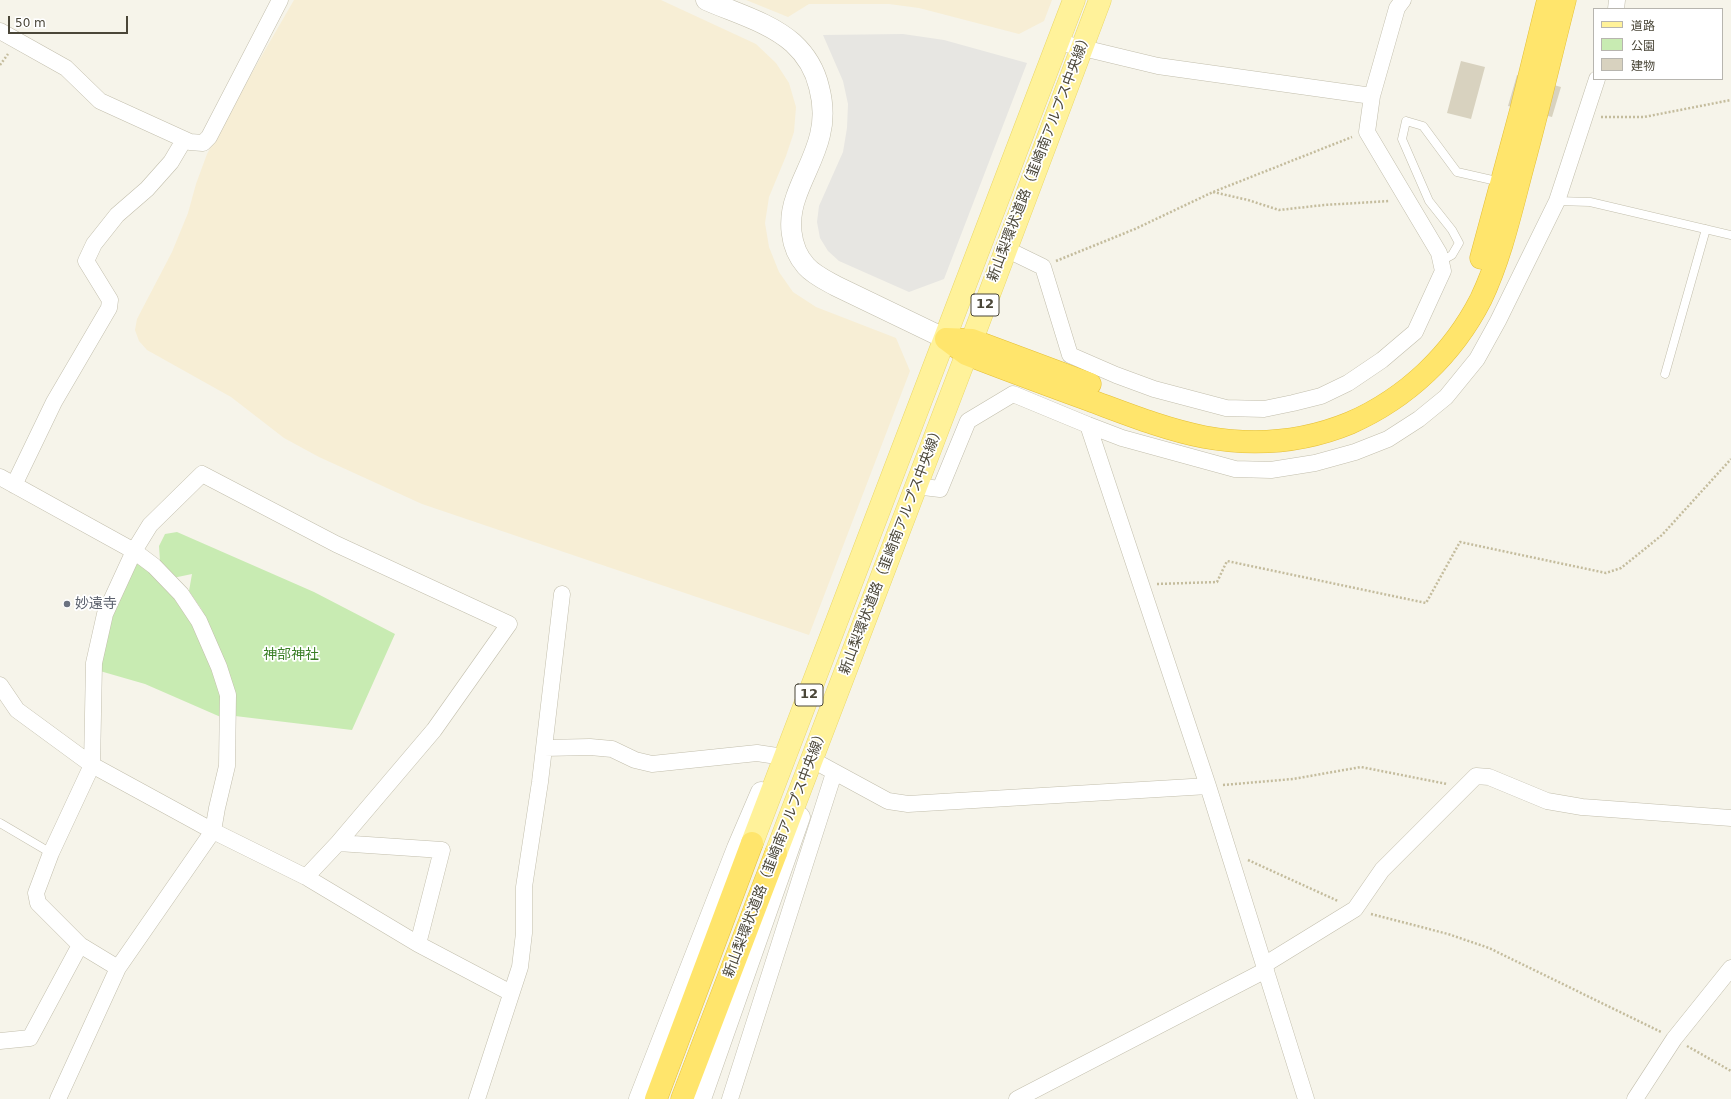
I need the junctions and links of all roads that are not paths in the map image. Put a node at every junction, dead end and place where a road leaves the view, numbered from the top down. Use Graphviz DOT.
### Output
graph roads {
  1 [pos="280,0"];
  2 [pos="706,0"];
  3 [pos="1074,0"];
  4 [pos="1100,0"];
  5 [pos="1403,0"];
  6 [pos="1548,0"];
  7 [pos="1564,0"];
  8 [pos="0,31"];
  9 [pos="1058,42"];
  10 [pos="1082,47"];
  11 [pos="1597,80"];
  12 [pos="1372,96"];
  13 [pos="184,140"];
  14 [pos="1510,184"];
  15 [pos="1557,201"];
  16 [pos="1706,229"];
  17 [pos="1731,235"];
  18 [pos="1006,249"];
  19 [pos="1440,261"];
  20 [pos="946,339"];
  21 [pos="969,347"];
  22 [pos="1665,374"];
  23 [pos="1088,426"];
  24 [pos="0,477"];
  25 [pos="14,485"];
  26 [pos="916,486"];
  27 [pos="866,546"];
  28 [pos="134,551"];
  29 [pos="562,594"];
  30 [pos="869,610"];
  31 [pos="0,686"];
  32 [pos="544,748"];
  33 [pos="777,756"];
  34 [pos="92,765"];
  35 [pos="826,768"];
  36 [pos="1208,786"];
  37 [pos="1731,818"];
  38 [pos="0,823"];
  39 [pos="213,831"];
  40 [pos="338,843"];
  41 [pos="752,843"];
  42 [pos="51,853"];
  43 [pos="776,853"];
  44 [pos="306,877"];
  45 [pos="418,944"];
  46 [pos="80,945"];
  47 [pos="118,968"];
  48 [pos="1265,968"];
  49 [pos="1731,968"];
  50 [pos="510,993"];
  51 [pos="0,1041"];
  52 [pos="58,1099"];
  53 [pos="476,1099"];
  54 [pos="639,1099"];
  55 [pos="656,1099"];
  56 [pos="682,1099"];
  57 [pos="700,1099"];
  58 [pos="730,1099"];
  59 [pos="1017,1099"];
  60 [pos="1306,1099"];
  61 [pos="1635,1099"];
  1 -- 13 [label="street"];
  2 -- 20 [label="street"];
  3 -- 9 [label="main road, 新山梨環状道路（韮崎南アルプス中央線） / 12"];
  4 -- 10 [label="main road, 新山梨環状道路（韮崎南アルプス中央線） / 12"];
  5 -- 12 [label="street"];
  6 -- 14 [label="highway"];
  7 -- 14 [label="highway"];
  8 -- 13 [label="street"];
  9 -- 10 [label="street"];
  9 -- 20 [label="main road, 新山梨環状道路（韮崎南アルプス中央線） / 12"];
  10 -- 12 [label="street"];
  10 -- 18 [label="main road, 新山梨環状道路（韮崎南アルプス中央線） / 12"];
  11 -- 15 [label="street"];
  12 -- 19 [label="street"];
  13 -- 25 [label="street"];
  14 -- 19 [label="lane"];
  14 -- 21 [label="highway"];
  15 -- 16 [label="lane"];
  15 -- 23 [label="street"];
  16 -- 17 [label="lane"];
  16 -- 22 [label="lane"];
  18 -- 19 [label="street"];
  18 -- 21 [label="main road, 新山梨環状道路（韮崎南アルプス中央線） / 12"];
  20 -- 21 [label="highway"];
  20 -- 27 [label="main road, 新山梨環状道路（韮崎南アルプス中央線） / 12"];
  21 -- 26 [label="main road, 新山梨環状道路（韮崎南アルプス中央線） / 12"];
  23 -- 26 [label="street"];
  23 -- 36 [label="street"];
  24 -- 25 [label="street"];
  25 -- 28 [label="street"];
  26 -- 30 [label="main road, 新山梨環状道路（韮崎南アルプス中央線） / 12"];
  27 -- 33 [label="street"];
  27 -- 41 [label="main road, 新山梨環状道路（韮崎南アルプス中央線） / 12"];
  28 -- 34 [label="street"];
  28 -- 39 [label="street"];
  28 -- 40 [label="street"];
  29 -- 32 [label="street"];
  30 -- 35 [label="street"];
  30 -- 43 [label="main road, 新山梨環状道路（韮崎南アルプス中央線） / 12"];
  31 -- 34 [label="street"];
  32 -- 33 [label="street"];
  32 -- 50 [label="street"];
  33 -- 54 [label="street"];
  34 -- 39 [label="street"];
  34 -- 42 [label="street"];
  35 -- 36 [label="street"];
  35 -- 57 [label="street"];
  35 -- 58 [label="street"];
  36 -- 48 [label="street"];
  37 -- 48 [label="street"];
  38 -- 42 [label="lane"];
  39 -- 44 [label="street"];
  39 -- 47 [label="street"];
  40 -- 44 [label="street"];
  40 -- 45 [label="street"];
  41 -- 55 [label="highway, 新山梨環状道路（韮崎南アルプス中央線） / 12"];
  42 -- 46 [label="street"];
  43 -- 56 [label="highway, 新山梨環状道路（韮崎南アルプス中央線） / 12"];
  44 -- 45 [label="street"];
  45 -- 50 [label="street"];
  46 -- 47 [label="street"];
  46 -- 51 [label="street"];
  47 -- 52 [label="street"];
  48 -- 59 [label="street"];
  48 -- 60 [label="street"];
  49 -- 61 [label="street"];
  50 -- 53 [label="street"];
}
